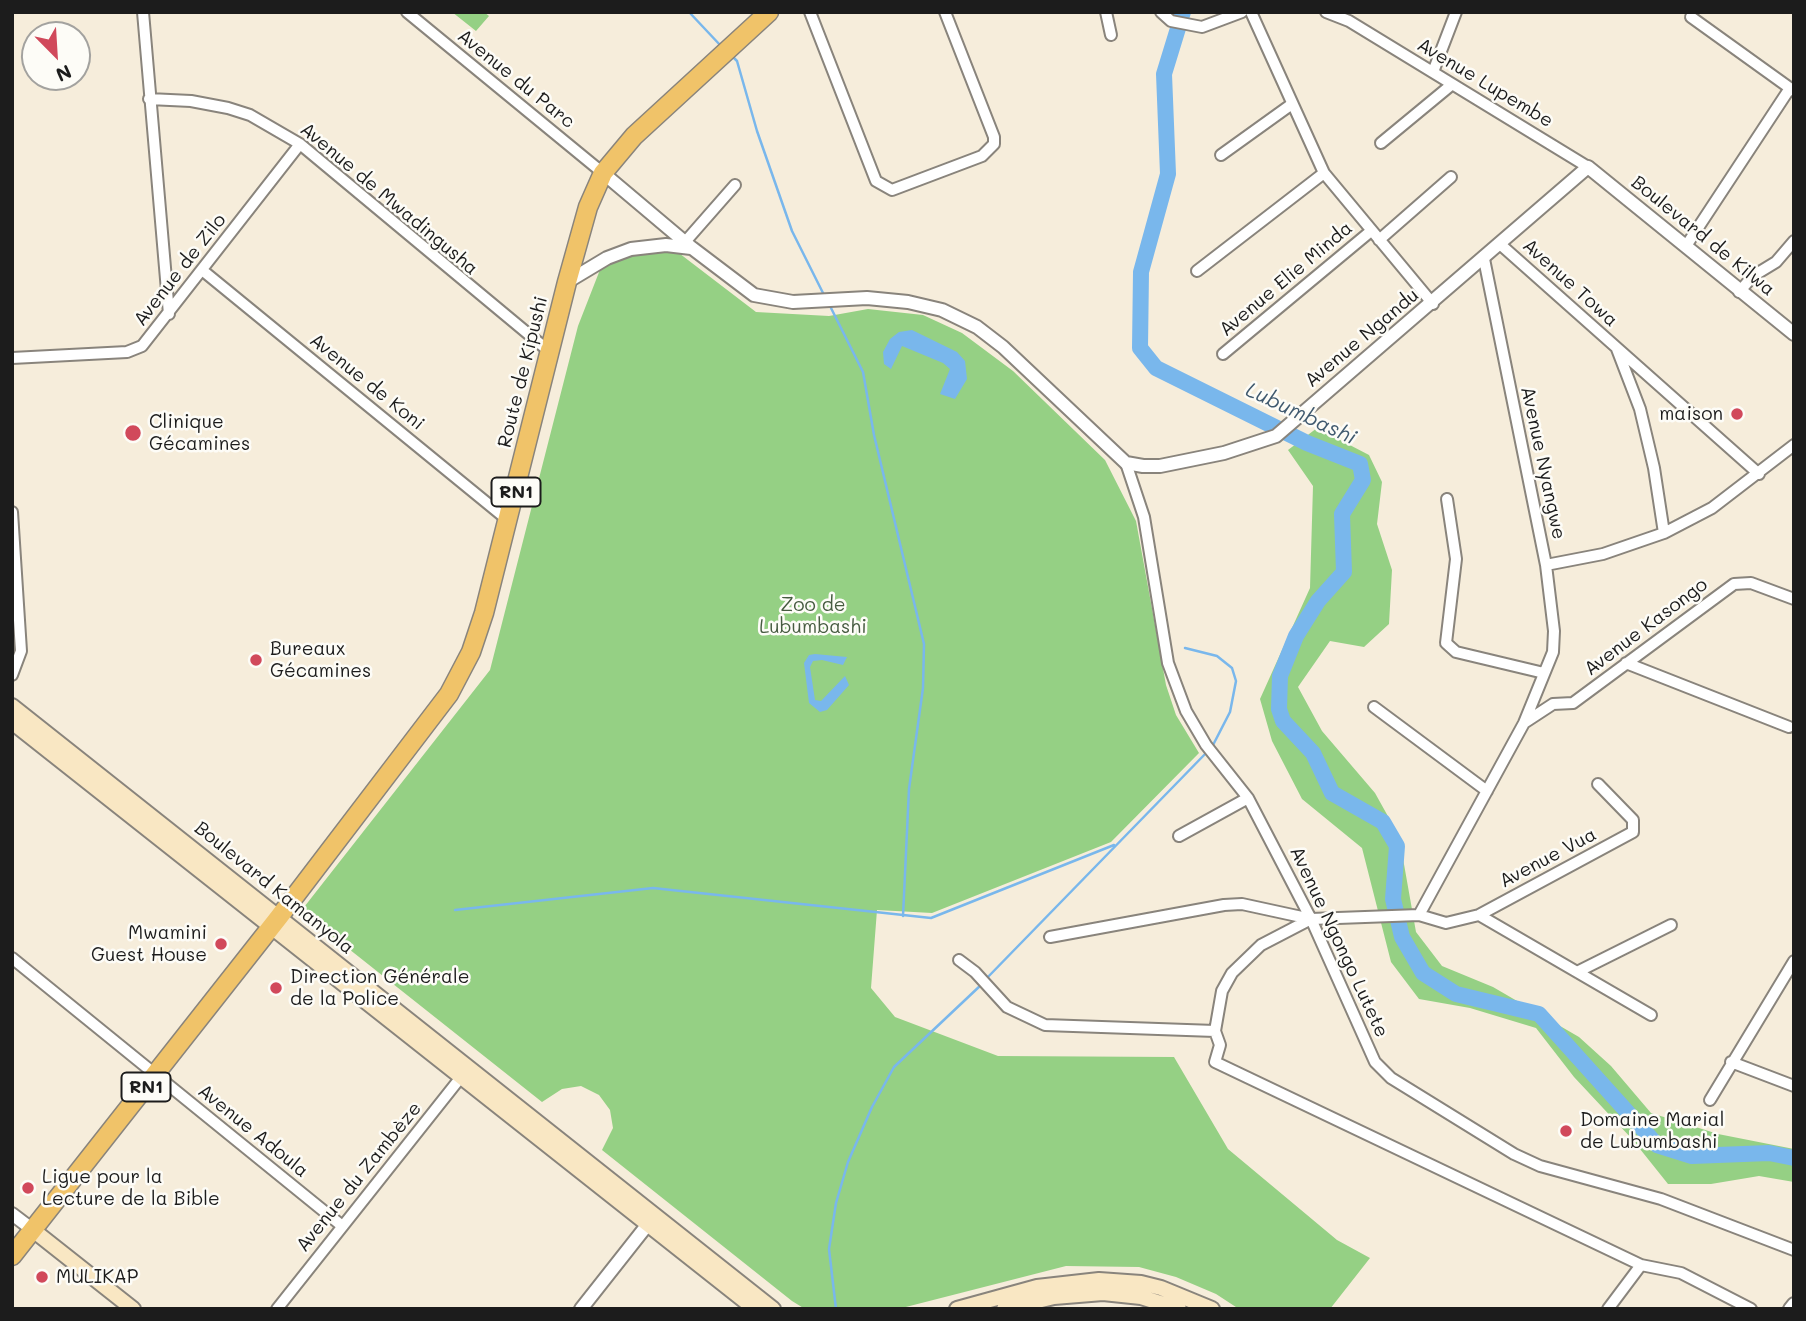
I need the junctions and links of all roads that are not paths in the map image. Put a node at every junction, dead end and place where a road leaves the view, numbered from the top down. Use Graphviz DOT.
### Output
graph roads {
  1 [pos="142,12"];
  2 [pos="407,12"];
  3 [pos="769,12"];
  4 [pos="810,12"];
  5 [pos="945,12"];
  6 [pos="1106,12"];
  7 [pos="1161,12"];
  8 [pos="1242,12"];
  9 [pos="1251,12"];
  10 [pos="1326,12"];
  11 [pos="1456,12"];
  12 [pos="1342,15"];
  13 [pos="1691,17"];
  14 [pos="1111,35"];
  15 [pos="1433,72"];
  16 [pos="1450,86"];
  17 [pos="1792,90"];
  18 [pos="149,99"];
  19 [pos="1292,104"];
  20 [pos="1381,143"];
  21 [pos="300,144"];
  22 [pos="1220,155"];
  23 [pos="1588,167"];
  24 [pos="603,173"];
  25 [pos="1324,173"];
  26 [pos="1451,177"];
  27 [pos="735,185"];
  28 [pos="1371,231"];
  29 [pos="1379,240"];
  30 [pos="1794,241"];
  31 [pos="688,245"];
  32 [pos="1501,245"];
  33 [pos="1686,246"];
  34 [pos="1484,259"];
  35 [pos="202,270"];
  36 [pos="1197,271"];
  37 [pos="567,282"];
  38 [pos="1739,292"];
  39 [pos="1433,304"];
  40 [pos="169,314"];
  41 [pos="1794,334"];
  42 [pos="1617,348"];
  43 [pos="550,352"];
  44 [pos="1223,354"];
  45 [pos="12,358"];
  46 [pos="1794,445"];
  47 [pos="1126,463"];
  48 [pos="1759,474"];
  49 [pos="1447,499"];
  50 [pos="12,512"];
  51 [pos="509,521"];
  52 [pos="1664,533"];
  53 [pos="1546,565"];
  54 [pos="1794,599"];
  55 [pos="1626,663"];
  56 [pos="1544,673"];
  57 [pos="12,675"];
  58 [pos="12,706"];
  59 [pos="1374,707"];
  60 [pos="12,722"];
  61 [pos="1524,723"];
  62 [pos="1789,727"];
  63 [pos="1598,784"];
  64 [pos="1487,791"];
  65 [pos="1248,798"];
  66 [pos="1179,836"];
  67 [pos="1479,915"];
  68 [pos="1417,916"];
  69 [pos="1311,919"];
  70 [pos="275,923"];
  71 [pos="1671,925"];
  72 [pos="1051,937"];
  73 [pos="12,958"];
  74 [pos="959,960"];
  75 [pos="1794,961"];
  76 [pos="1577,972"];
  77 [pos="1651,1015"];
  78 [pos="1215,1031"];
  79 [pos="1731,1062"];
  80 [pos="465,1073"];
  81 [pos="156,1075"];
  82 [pos="1794,1086"];
  83 [pos="1710,1100"];
  84 [pos="12,1214"];
  85 [pos="651,1220"];
  86 [pos="341,1225"];
  87 [pos="33,1230"];
  88 [pos="1794,1250"];
  89 [pos="12,1256"];
  90 [pos="1641,1265"];
  91 [pos="1794,1304"];
  92 [pos="133,1309"];
  93 [pos="278,1309"];
  94 [pos="581,1309"];
  95 [pos="755,1309"];
  96 [pos="773,1309"];
  97 [pos="957,1309"];
  98 [pos="1004,1309"];
  99 [pos="1179,1309"];
  100 [pos="1212,1309"];
  101 [pos="1608,1309"];
  102 [pos="1751,1309"];
  103 [pos="1790,1309"];
  1 -- 18 [label="street"];
  2 -- 24 [label="street, Avenue du Parc"];
  3 -- 24 [label="highway, Route de Kipushi / RN1"];
  4 -- 5 [label="street"];
  6 -- 14 [label="street"];
  7 -- 8 [label="street"];
  9 -- 19 [label="street"];
  10 -- 12 [label="street, Avenue Lupembe"];
  11 -- 15 [label="street"];
  12 -- 15 [label="street, Avenue Lupembe"];
  13 -- 17 [label="street"];
  15 -- 16 [label="street, Avenue Lupembe"];
  16 -- 20 [label="street"];
  16 -- 23 [label="street, Avenue Lupembe"];
  17 -- 33 [label="street"];
  18 -- 21 [label="street, Avenue de Mwadingusha"];
  18 -- 40 [label="street"];
  19 -- 22 [label="street"];
  19 -- 25 [label="street"];
  21 -- 35 [label="street, Avenue de Zilo"];
  21 -- 43 [label="street, Avenue de Mwadingusha"];
  23 -- 32 [label="street, Avenue Ngandu"];
  23 -- 33 [label="street, Boulevard de Kilwa"];
  24 -- 31 [label="street, Avenue Ngongo Lutete"];
  24 -- 37 [label="highway, Route de Kipushi / RN1"];
  25 -- 28 [label="street"];
  25 -- 36 [label="street"];
  26 -- 29 [label="street"];
  27 -- 31 [label="street"];
  28 -- 29 [label="street"];
  28 -- 44 [label="street, Avenue Elie Minda"];
  29 -- 39 [label="street"];
  30 -- 38 [label="street"];
  31 -- 37 [label="street"];
  31 -- 47 [label="street, Avenue Ngongo Lutete"];
  32 -- 34 [label="street, Avenue Ngandu"];
  32 -- 42 [label="street, Avenue Towa"];
  33 -- 38 [label="street, Boulevard de Kilwa"];
  34 -- 39 [label="street, Avenue Ngandu"];
  34 -- 53 [label="street, Avenue Nyangwe"];
  35 -- 40 [label="street, Avenue de Zilo"];
  35 -- 51 [label="street, Avenue de Koni"];
  37 -- 43 [label="highway, Route de Kipushi / RN1"];
  38 -- 41 [label="street, Boulevard de Kilwa"];
  39 -- 47 [label="street, Avenue Ngandu"];
  40 -- 45 [label="street, Avenue de Zilo"];
  42 -- 48 [label="street, Avenue Towa"];
  42 -- 52 [label="street, Avenue Towa"];
  43 -- 51 [label="highway, Route de Kipushi / RN1"];
  46 -- 48 [label="street"];
  47 -- 65 [label="street, Avenue Ngongo Lutete"];
  48 -- 52 [label="street"];
  49 -- 56 [label="street"];
  50 -- 57 [label="street"];
  51 -- 70 [label="highway, Route de Kipushi / RN1"];
  52 -- 53 [label="street"];
  53 -- 56 [label="street, Avenue Nyangwe"];
  54 -- 55 [label="street, Avenue Kasongo"];
  55 -- 61 [label="street, Avenue Kasongo"];
  55 -- 62 [label="street"];
  56 -- 61 [label="street, Avenue Nyangwe"];
  58 -- 70 [label="main road, Boulevard Kamanyola"];
  59 -- 64 [label="street"];
  60 -- 70 [label="main road, Boulevard Kamanyola"];
  61 -- 64 [label="street, Avenue Nyangwe"];
  63 -- 67 [label="street, Avenue Vua"];
  64 -- 68 [label="street, Avenue Nyangwe"];
  65 -- 66 [label="street"];
  65 -- 69 [label="street, Avenue Ngongo Lutete"];
  67 -- 68 [label="street, Avenue Vua"];
  67 -- 76 [label="street"];
  68 -- 69 [label="street, Avenue Vua"];
  69 -- 72 [label="street"];
  69 -- 78 [label="street"];
  69 -- 88 [label="street, Avenue Ngongo Lutete"];
  70 -- 80 [label="main road, Boulevard Kamanyola"];
  70 -- 81 [label="highway, RN1"];
  71 -- 76 [label="street"];
  73 -- 81 [label="street, Avenue Adoula"];
  74 -- 78 [label="street"];
  75 -- 79 [label="street"];
  76 -- 77 [label="street"];
  78 -- 90 [label="street"];
  79 -- 82 [label="street"];
  79 -- 83 [label="street"];
  80 -- 85 [label="main road, Boulevard Kamanyola"];
  80 -- 86 [label="street, Avenue du Zambèze"];
  81 -- 86 [label="street, Avenue Adoula"];
  81 -- 87 [label="highway, RN1"];
  84 -- 87 [label="street"];
  85 -- 94 [label="street"];
  85 -- 95 [label="main road, Boulevard Kamanyola"];
  85 -- 96 [label="main road, Boulevard Kamanyola"];
  86 -- 93 [label="street, Avenue du Zambèze"];
  87 -- 89 [label="highway, RN1"];
  87 -- 92 [label="main road"];
  90 -- 101 [label="street"];
  90 -- 102 [label="street"];
  91 -- 103 [label="street"];
  97 -- 100 [label="main road"];
  98 -- 99 [label="main road"];
}
